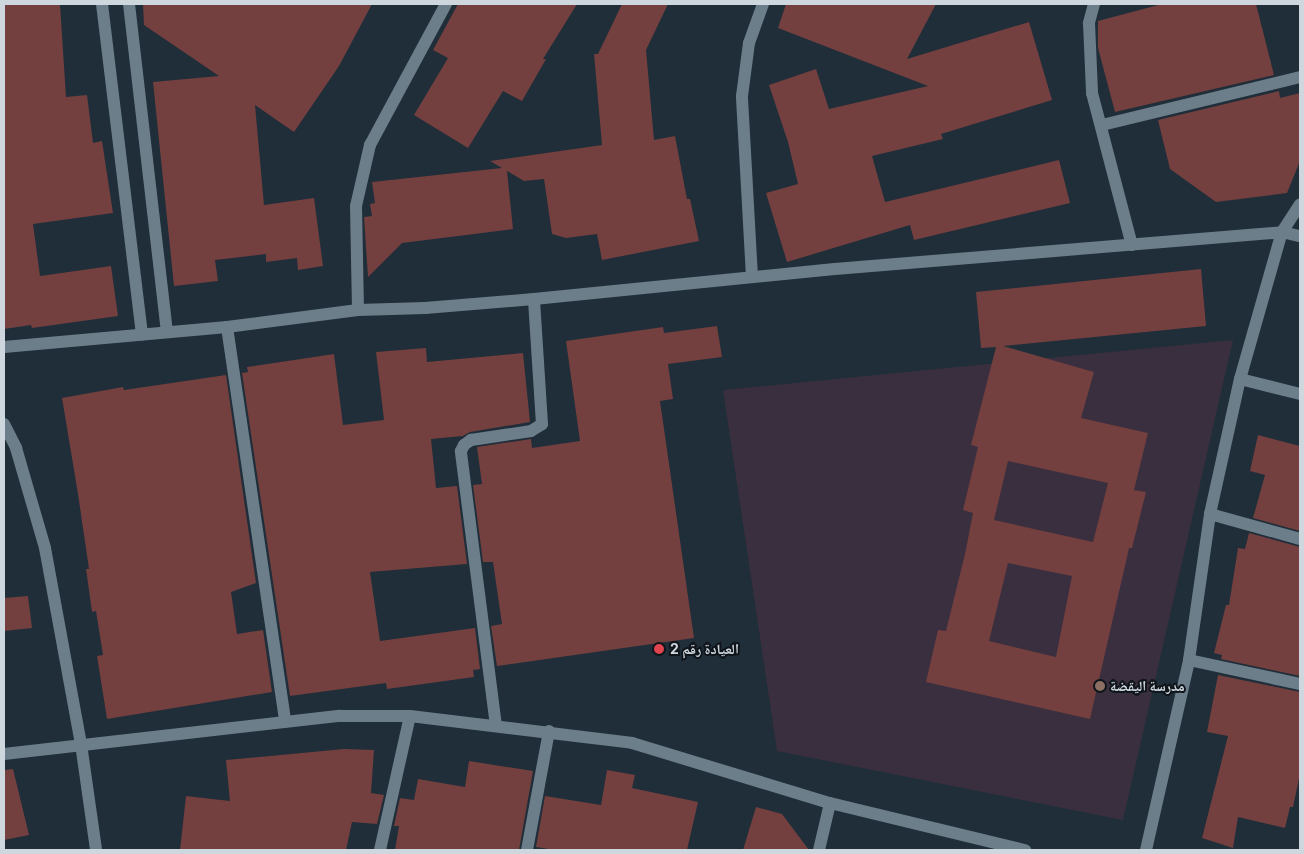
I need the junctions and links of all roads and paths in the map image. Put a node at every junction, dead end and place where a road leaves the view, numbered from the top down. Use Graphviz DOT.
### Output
graph roads {
  1 [pos="102,4"];
  2 [pos="129,4"];
  3 [pos="446,4"];
  4 [pos="763,4"];
  5 [pos="1094,4"];
  6 [pos="1300,77"];
  7 [pos="1102,125"];
  8 [pos="1300,204"];
  9 [pos="1282,232"];
  10 [pos="1300,236"];
  11 [pos="1132,245"];
  12 [pos="752,277"];
  13 [pos="534,299"];
  14 [pos="358,310"];
  15 [pos="227,327"];
  16 [pos="167,332"];
  17 [pos="142,336"];
  18 [pos="4,347"];
  19 [pos="1240,379"];
  20 [pos="1300,394"];
  21 [pos="4,424"];
  22 [pos="1210,514"];
  23 [pos="1300,539"];
  24 [pos="1189,660"];
  25 [pos="1300,684"];
  26 [pos="410,716"];
  27 [pos="285,722"];
  28 [pos="496,726"];
  29 [pos="549,732"];
  30 [pos="81,744"];
  31 [pos="4,754"];
  32 [pos="830,803"];
  33 [pos="972,844"];
  34 [pos="96,850"];
  35 [pos="380,850"];
  36 [pos="527,850"];
  37 [pos="819,850"];
  38 [pos="1025,850"];
  39 [pos="1146,850"];
  1 -- 17 [label="street"];
  2 -- 16 [label="street"];
  3 -- 14 [label="street"];
  4 -- 12 [label="street"];
  5 -- 7 [label="street"];
  6 -- 7 [label="street"];
  7 -- 11 [label="street"];
  8 -- 9 [label="street"];
  9 -- 10 [label="street"];
  9 -- 11 [label="street"];
  9 -- 19 [label="street"];
  11 -- 12 [label="street"];
  12 -- 13 [label="street"];
  13 -- 14 [label="street"];
  13 -- 28 [label="street"];
  14 -- 15 [label="street"];
  15 -- 16 [label="street"];
  15 -- 27 [label="street"];
  16 -- 17 [label="street"];
  17 -- 18 [label="street"];
  19 -- 20 [label="street"];
  19 -- 22 [label="street"];
  21 -- 30 [label="street"];
  22 -- 23 [label="street"];
  22 -- 24 [label="street"];
  24 -- 25 [label="street"];
  24 -- 39 [label="street"];
  26 -- 27 [label="street"];
  26 -- 28 [label="street"];
  26 -- 35 [label="street"];
  27 -- 30 [label="street"];
  28 -- 29 [label="street"];
  29 -- 32 [label="street"];
  29 -- 36 [label="street"];
  30 -- 31 [label="street"];
  30 -- 34 [label="street"];
  32 -- 33 [label="street"];
  32 -- 37 [label="street"];
  33 -- 38 [label="street"];
}
